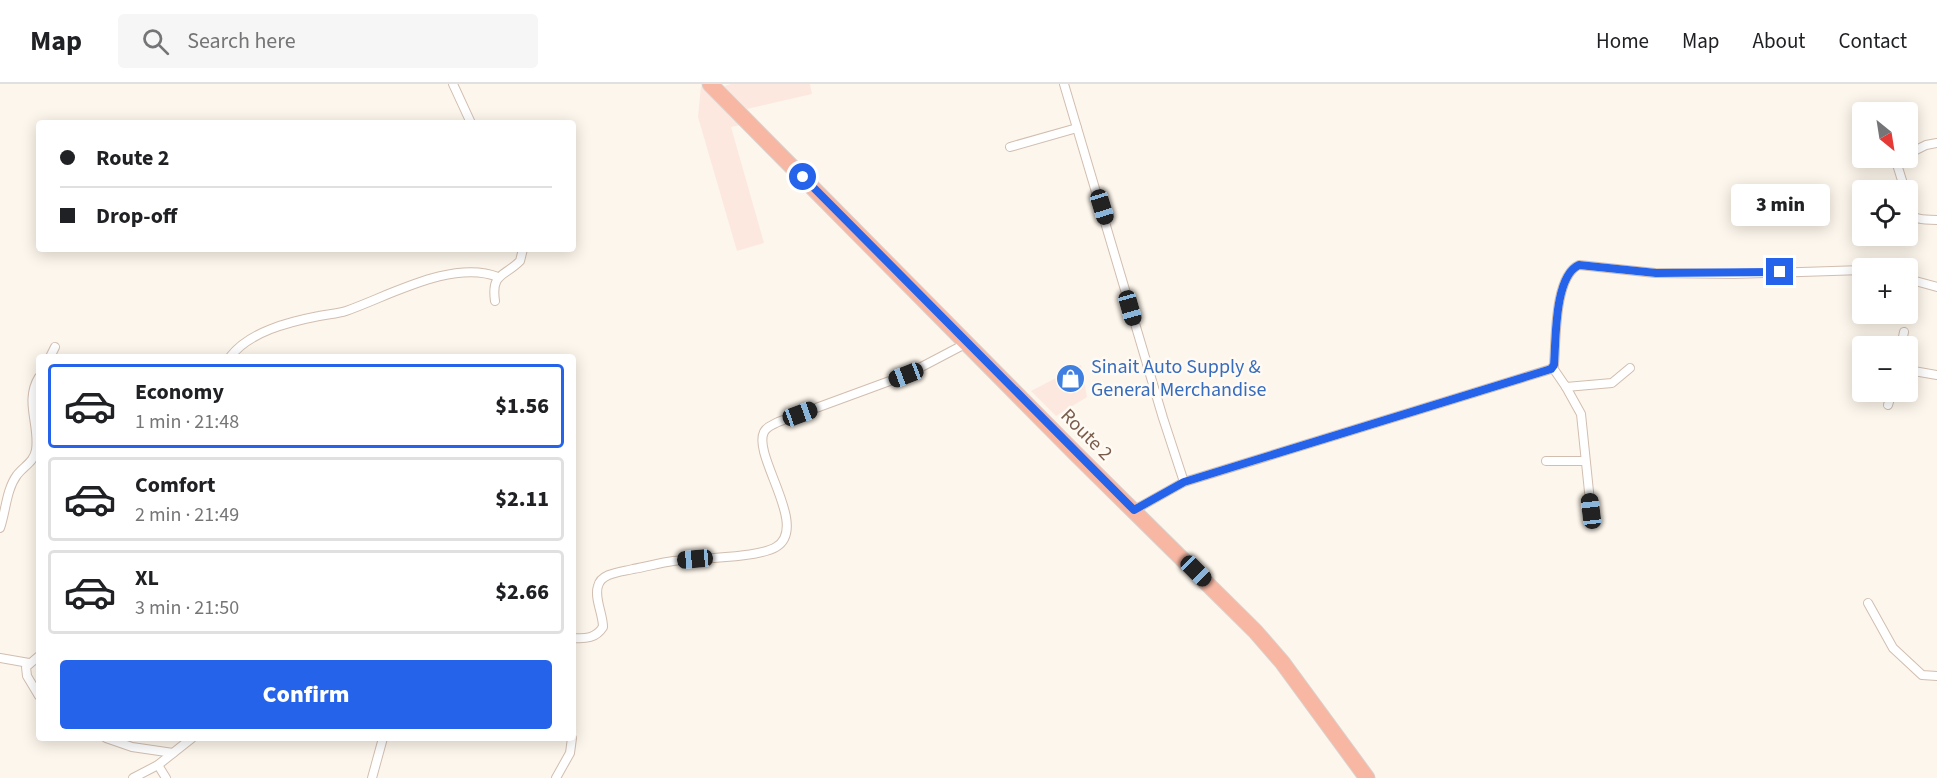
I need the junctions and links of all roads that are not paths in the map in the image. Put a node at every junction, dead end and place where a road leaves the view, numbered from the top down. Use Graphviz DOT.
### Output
graph roads {
  1 [pos="453,84"];
  2 [pos="710,84"];
  3 [pos="1064,84"];
  4 [pos="470,120"];
  5 [pos="1077,128"];
  6 [pos="1937,143"];
  7 [pos="1010,147"];
  8 [pos="1918,149"];
  9 [pos="1918,219"];
  10 [pos="1937,220"];
  11 [pos="522,252"];
  12 [pos="1852,270"];
  13 [pos="498,277"];
  14 [pos="1918,282"];
  15 [pos="1937,287"];
  16 [pos="495,301"];
  17 [pos="1904,332"];
  18 [pos="1903,336"];
  19 [pos="967,343"];
  20 [pos="55,347"];
  21 [pos="52,354"];
  22 [pos="233,354"];
  23 [pos="1553,368"];
  24 [pos="1630,368"];
  25 [pos="1918,372"];
  26 [pos="1937,375"];
  27 [pos="36,384"];
  28 [pos="1566,387"];
  29 [pos="1889,402"];
  30 [pos="1888,405"];
  31 [pos="36,437"];
  32 [pos="36,452"];
  33 [pos="1546,461"];
  34 [pos="1586,461"];
  35 [pos="1184,482"];
  36 [pos="1134,510"];
  37 [pos="1591,511"];
  38 [pos="0,528"];
  39 [pos="1868,603"];
  40 [pos="576,638"];
  41 [pos="0,658"];
  42 [pos="36,658"];
  43 [pos="29,663"];
  44 [pos="1937,676"];
  45 [pos="36,691"];
  46 [pos="115,741"];
  47 [pos="188,741"];
  48 [pos="383,741"];
  49 [pos="572,741"];
  50 [pos="173,753"];
  51 [pos="158,765"];
  52 [pos="134,778"];
  53 [pos="166,778"];
  54 [pos="372,778"];
  55 [pos="556,778"];
  56 [pos="1367,778"];
  1 -- 4 [label="street"];
  2 -- 19 [label="highway, Route 2"];
  3 -- 5 [label="street"];
  5 -- 7 [label="street"];
  5 -- 35 [label="street"];
  6 -- 8 [label="street"];
  9 -- 10 [label="street"];
  11 -- 13 [label="street"];
  12 -- 23 [label="street"];
  13 -- 16 [label="street"];
  13 -- 22 [label="street"];
  14 -- 15 [label="street"];
  17 -- 18 [label="street"];
  19 -- 36 [label="highway, Route 2"];
  19 -- 40 [label="street"];
  20 -- 21 [label="street"];
  23 -- 28 [label="street"];
  23 -- 35 [label="street"];
  24 -- 28 [label="street"];
  25 -- 26 [label="street"];
  27 -- 31 [label="street"];
  28 -- 34 [label="street"];
  29 -- 30 [label="street"];
  32 -- 38 [label="street"];
  33 -- 34 [label="street"];
  34 -- 37 [label="street"];
  35 -- 36 [label="street"];
  36 -- 56 [label="highway, Route 2"];
  39 -- 44 [label="street"];
  41 -- 43 [label="street"];
  42 -- 43 [label="street"];
  43 -- 45 [label="street"];
  46 -- 50 [label="street"];
  47 -- 50 [label="street"];
  48 -- 54 [label="street"];
  49 -- 55 [label="street"];
  50 -- 51 [label="street"];
  51 -- 52 [label="street"];
  51 -- 53 [label="street"];
}
